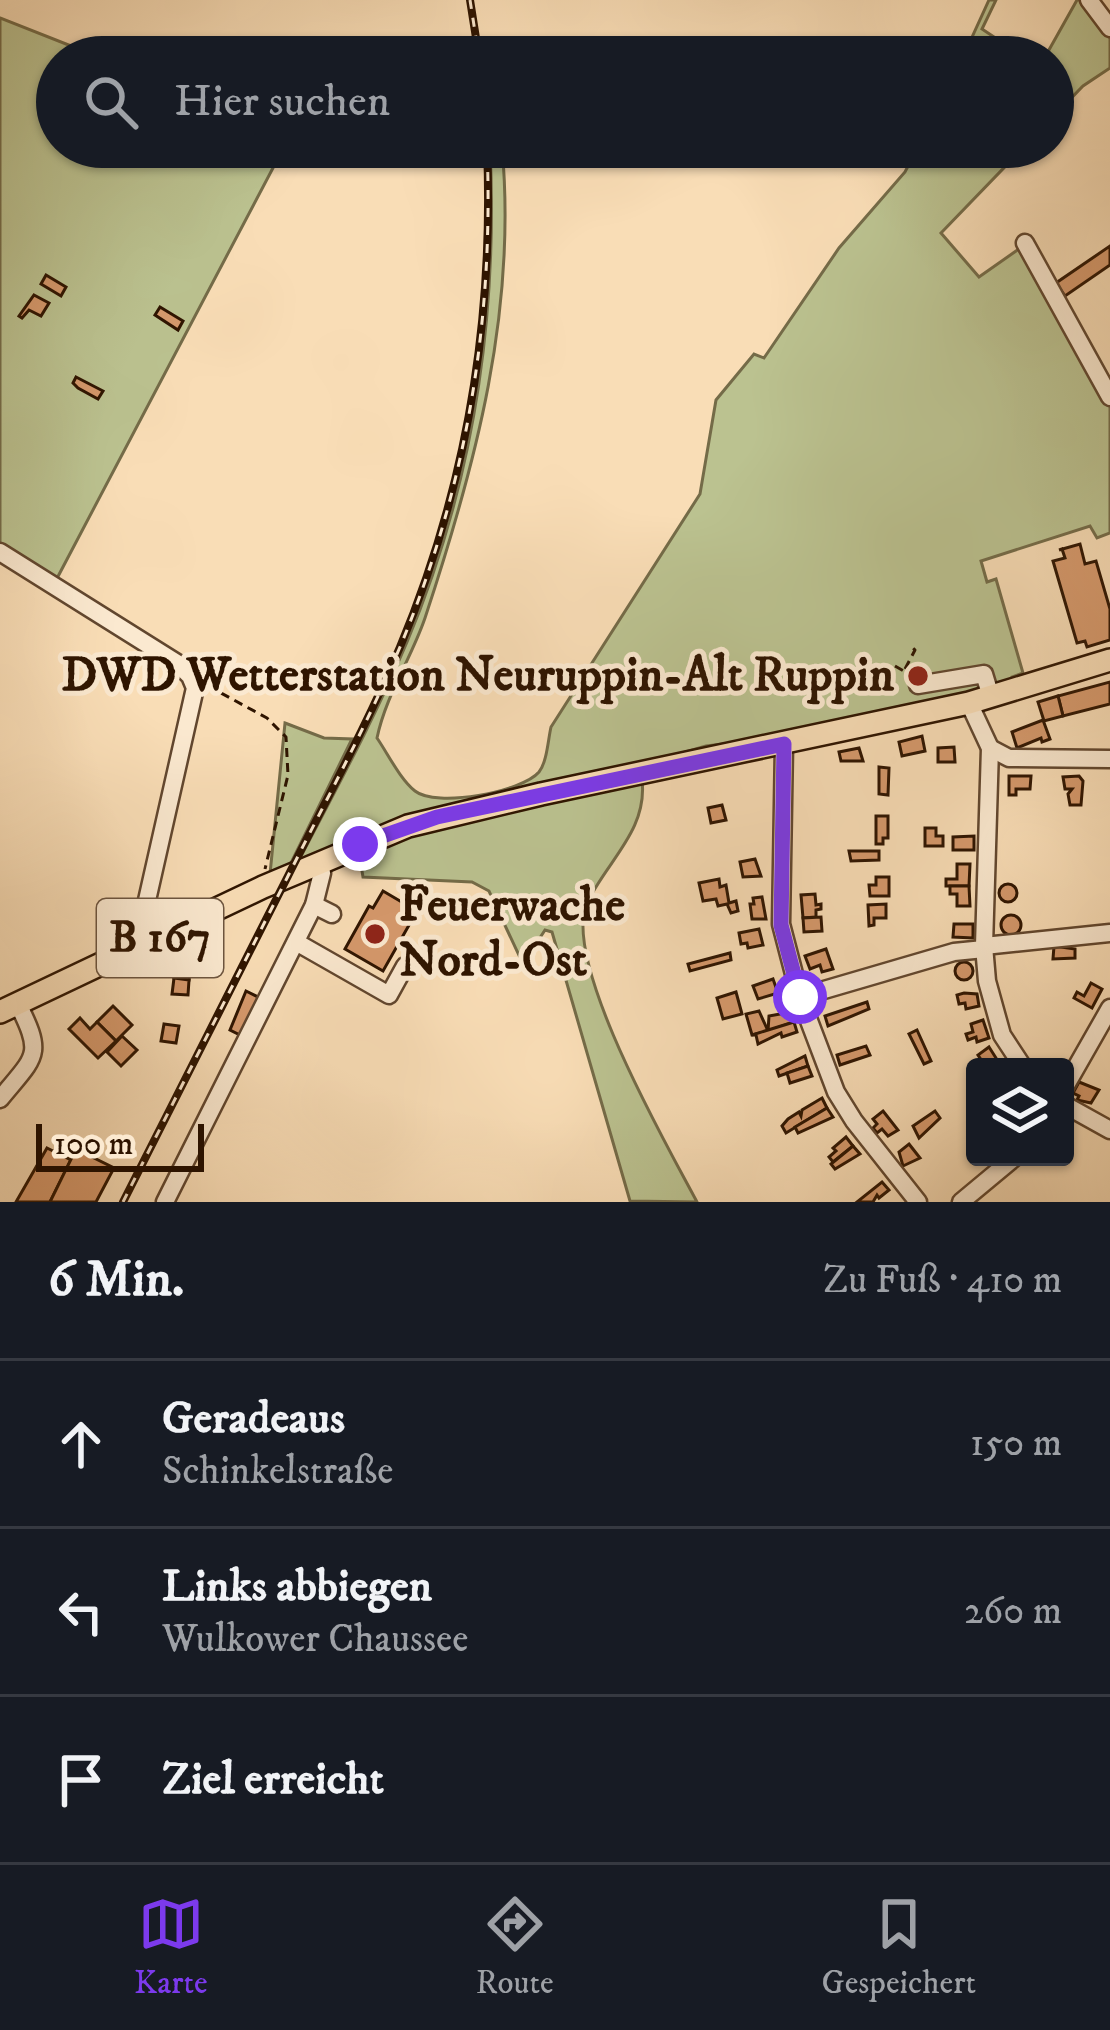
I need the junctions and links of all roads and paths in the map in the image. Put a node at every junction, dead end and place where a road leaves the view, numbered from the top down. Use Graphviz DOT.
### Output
graph roads {
  1 [pos="1089,0"];
  2 [pos="1110,28"];
  3 [pos="1025,243"];
  4 [pos="1110,397"];
  5 [pos="0,552"];
  6 [pos="912,646"];
  7 [pos="1110,665"];
  8 [pos="895,666"];
  9 [pos="190,676"];
  10 [pos="918,685"];
  11 [pos="980,700"];
  12 [pos="784,744"];
  13 [pos="990,748"];
  14 [pos="1110,760"];
  15 [pos="319,862"];
  16 [pos="263,887"];
  17 [pos="314,905"];
  18 [pos="332,914"];
  19 [pos="1110,933"];
  20 [pos="296,942"];
  21 [pos="984,948"];
  22 [pos="136,949"];
  23 [pos="405,965"];
  24 [pos="800,997"];
  25 [pos="9,1008"];
  26 [pos="1110,1008"];
  27 [pos="1016,1058"];
  28 [pos="1074,1071"];
  29 [pos="0,1099"];
  30 [pos="1074,1110"];
  31 [pos="1110,1130"];
  32 [pos="1004,1166"];
  33 [pos="165,1202"];
  34 [pos="918,1202"];
  35 [pos="961,1202"];
  1 -- 2 [label="street"];
  3 -- 4 [label="street"];
  5 -- 9 [label="street"];
  6 -- 8 [label="path"];
  7 -- 11 [label="main road, B 167"];
  9 -- 16 [label="path"];
  9 -- 22 [label="street"];
  10 -- 11 [label="street"];
  11 -- 12 [label="main road, B 167"];
  11 -- 13 [label="street"];
  12 -- 15 [label="main road, B 167"];
  12 -- 24 [label="street"];
  13 -- 14 [label="street"];
  13 -- 21 [label="street"];
  15 -- 16 [label="main road, B 167"];
  15 -- 17 [label="street"];
  16 -- 22 [label="main road, B 167"];
  17 -- 18 [label="street"];
  17 -- 20 [label="street"];
  19 -- 21 [label="street"];
  20 -- 23 [label="street"];
  20 -- 33 [label="street"];
  21 -- 24 [label="street"];
  21 -- 27 [label="street"];
  22 -- 25 [label="main road, B 167"];
  24 -- 34 [label="street"];
  25 -- 29 [label="street"];
  26 -- 28 [label="street"];
  30 -- 31 [label="street"];
  32 -- 35 [label="street"];
}
